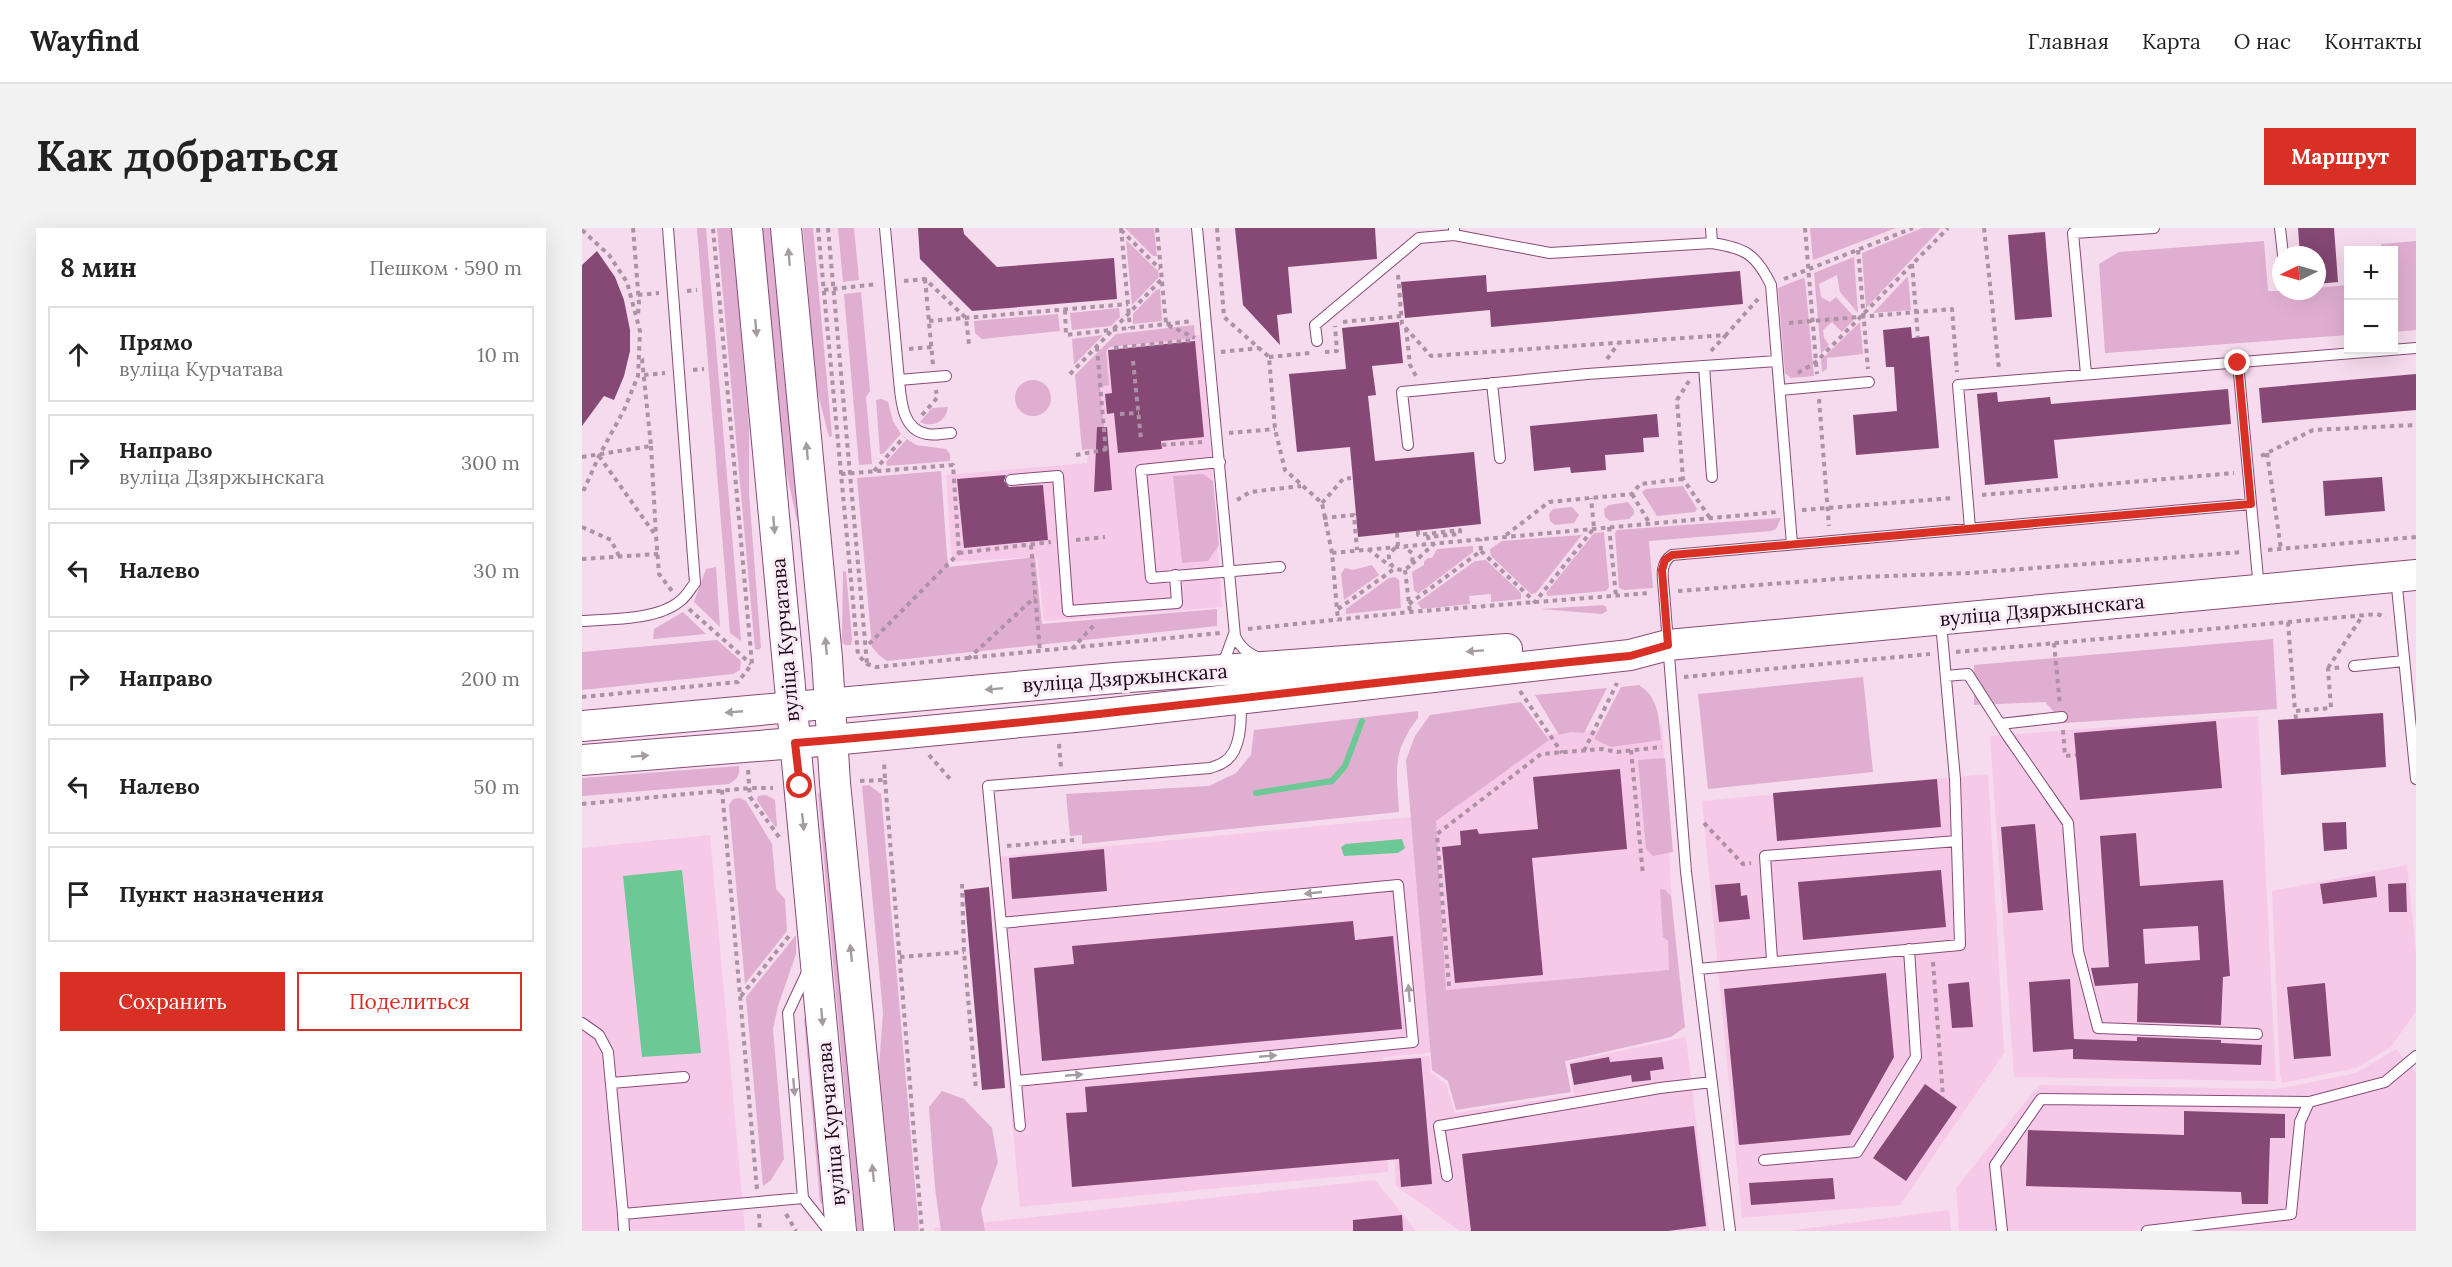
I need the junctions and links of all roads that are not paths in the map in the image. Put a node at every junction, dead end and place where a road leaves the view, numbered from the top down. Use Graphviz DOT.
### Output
graph roads {
  1 [pos="668,228"];
  2 [pos="747,228"];
  3 [pos="786,228"];
  4 [pos="885,228"];
  5 [pos="1197,228"];
  6 [pos="1711,228"];
  7 [pos="2154,228"];
  8 [pos="2280,228"];
  9 [pos="1454,231"];
  10 [pos="1712,243"];
  11 [pos="2282,246"];
  12 [pos="1317,341"];
  13 [pos="2416,348"];
  14 [pos="1777,362"];
  15 [pos="2238,363"];
  16 [pos="1700,367"];
  17 [pos="2086,374"];
  18 [pos="946,376"];
  19 [pos="899,380"];
  20 [pos="1869,382"];
  21 [pos="1492,383"];
  22 [pos="1779,390"];
  23 [pos="951,433"];
  24 [pos="1408,445"];
  25 [pos="1500,458"];
  26 [pos="1220,462"];
  27 [pos="1712,477"];
  28 [pos="1011,480"];
  29 [pos="2251,504"];
  30 [pos="1970,528"];
  31 [pos="1792,544"];
  32 [pos="1280,567"];
  33 [pos="1230,571"];
  34 [pos="1175,575"];
  35 [pos="2406,576"];
  36 [pos="2259,590"];
  37 [pos="1941,619"];
  38 [pos="582,621"];
  39 [pos="1235,631"];
  40 [pos="1668,645"];
  41 [pos="2404,661"];
  42 [pos="1282,666"];
  43 [pos="2354,666"];
  44 [pos="1203,672"];
  45 [pos="1946,676"];
  46 [pos="1240,697"];
  47 [pos="830,704"];
  48 [pos="792,708"];
  49 [pos="2062,717"];
  50 [pos="2000,724"];
  51 [pos="582,726"];
  52 [pos="832,740"];
  53 [pos="795,743"];
  54 [pos="582,760"];
  55 [pos="2416,778"];
  56 [pos="1957,841"];
  57 [pos="1001,923"];
  58 [pos="1909,949"];
  59 [pos="816,951"];
  60 [pos="1772,960"];
  61 [pos="1698,969"];
  62 [pos="582,1023"];
  63 [pos="2257,1034"];
  64 [pos="2416,1056"];
  65 [pos="684,1077"];
  66 [pos="1016,1081"];
  67 [pos="1712,1082"];
  68 [pos="611,1083"];
  69 [pos="2309,1102"];
  70 [pos="1020,1126"];
  71 [pos="1764,1160"];
  72 [pos="1447,1176"];
  73 [pos="803,1198"];
  74 [pos="623,1214"];
  75 [pos="624,1231"];
  76 [pos="829,1231"];
  77 [pos="841,1231"];
  78 [pos="879,1231"];
  79 [pos="1730,1231"];
  80 [pos="2002,1231"];
  81 [pos="2147,1231"];
  1 -- 38 [label="lane"];
  2 -- 48 [label="main road, вуліца Курчатава, one-way"];
  47 -- 3 [label="main road, вуліца Курчатава, one-way"];
  4 -- 19 [label="lane"];
  5 -- 26 [label="lane"];
  6 -- 10 [label="lane"];
  7 -- 17 [label="lane"];
  8 -- 11 [label="lane"];
  9 -- 10 [label="lane"];
  9 -- 12 [label="lane"];
  10 -- 14 [label="lane"];
  13 -- 15 [label="lane"];
  14 -- 16 [label="lane"];
  14 -- 22 [label="lane"];
  15 -- 17 [label="lane"];
  15 -- 29 [label="lane"];
  16 -- 21 [label="lane"];
  16 -- 27 [label="lane"];
  17 -- 30 [label="lane"];
  18 -- 19 [label="lane"];
  19 -- 23 [label="lane"];
  20 -- 22 [label="lane"];
  21 -- 24 [label="lane"];
  21 -- 25 [label="lane"];
  22 -- 31 [label="lane"];
  26 -- 33 [label="lane"];
  26 -- 34 [label="lane"];
  28 -- 34 [label="lane"];
  29 -- 30 [label="lane"];
  29 -- 36 [label="lane"];
  30 -- 31 [label="lane"];
  31 -- 40 [label="lane"];
  32 -- 33 [label="lane"];
  33 -- 34 [label="lane"];
  33 -- 39 [label="lane"];
  35 -- 36 [label="main road, вуліца Дзяржынскага"];
  35 -- 41 [label="lane"];
  36 -- 37 [label="main road, вуліца Дзяржынскага"];
  37 -- 40 [label="main road, вуліца Дзяржынскага"];
  37 -- 45 [label="lane"];
  39 -- 42 [label="lane"];
  39 -- 44 [label="lane"];
  40 -- 42 [label="main road, вуліца Дзяржынскага, one-way"];
  40 -- 46 [label="main road, вуліца Дзяржынскага"];
  40 -- 61 [label="lane"];
  41 -- 43 [label="lane"];
  41 -- 55 [label="lane"];
  42 -- 44 [label="main road, вуліца Дзяржынскага"];
  44 -- 47 [label="main road, вуліца Дзяржынскага, one-way"];
  45 -- 50 [label="lane"];
  45 -- 56 [label="lane"];
  46 -- 52 [label="main road, вуліца Дзяржынскага"];
  46 -- 57 [label="lane"];
  47 -- 48 [label="main road, вуліца Дзяржынскага"];
  47 -- 52 [label="main road, вуліца Курчатава"];
  48 -- 51 [label="main road, вуліца Дзяржынскага, one-way"];
  48 -- 53 [label="main road, вуліца Курчатава"];
  49 -- 50 [label="lane"];
  50 -- 63 [label="lane"];
  52 -- 53 [label="main road, вуліца Дзяржынскага"];
  78 -- 52 [label="main road, вуліца Курчатава, one-way"];
  54 -- 53 [label="main road, вуліца Дзяржынскага, one-way"];
  53 -- 59 [label="main road, вуліца Курчатава, one-way"];
  56 -- 58 [label="lane"];
  56 -- 60 [label="lane"];
  57 -- 66 [label="lane"];
  66 -- 57 [label="lane, one-way"];
  58 -- 60 [label="lane"];
  58 -- 71 [label="lane"];
  59 -- 73 [label="lane, one-way"];
  59 -- 77 [label="main road, вуліца Курчатава, one-way"];
  60 -- 61 [label="lane"];
  61 -- 67 [label="lane"];
  62 -- 68 [label="lane"];
  64 -- 69 [label="lane"];
  65 -- 68 [label="lane"];
  66 -- 70 [label="lane"];
  67 -- 72 [label="lane"];
  67 -- 79 [label="lane"];
  68 -- 74 [label="lane"];
  69 -- 80 [label="lane"];
  69 -- 81 [label="lane"];
  73 -- 74 [label="lane"];
  73 -- 76 [label="lane"];
  74 -- 75 [label="lane"];
}
